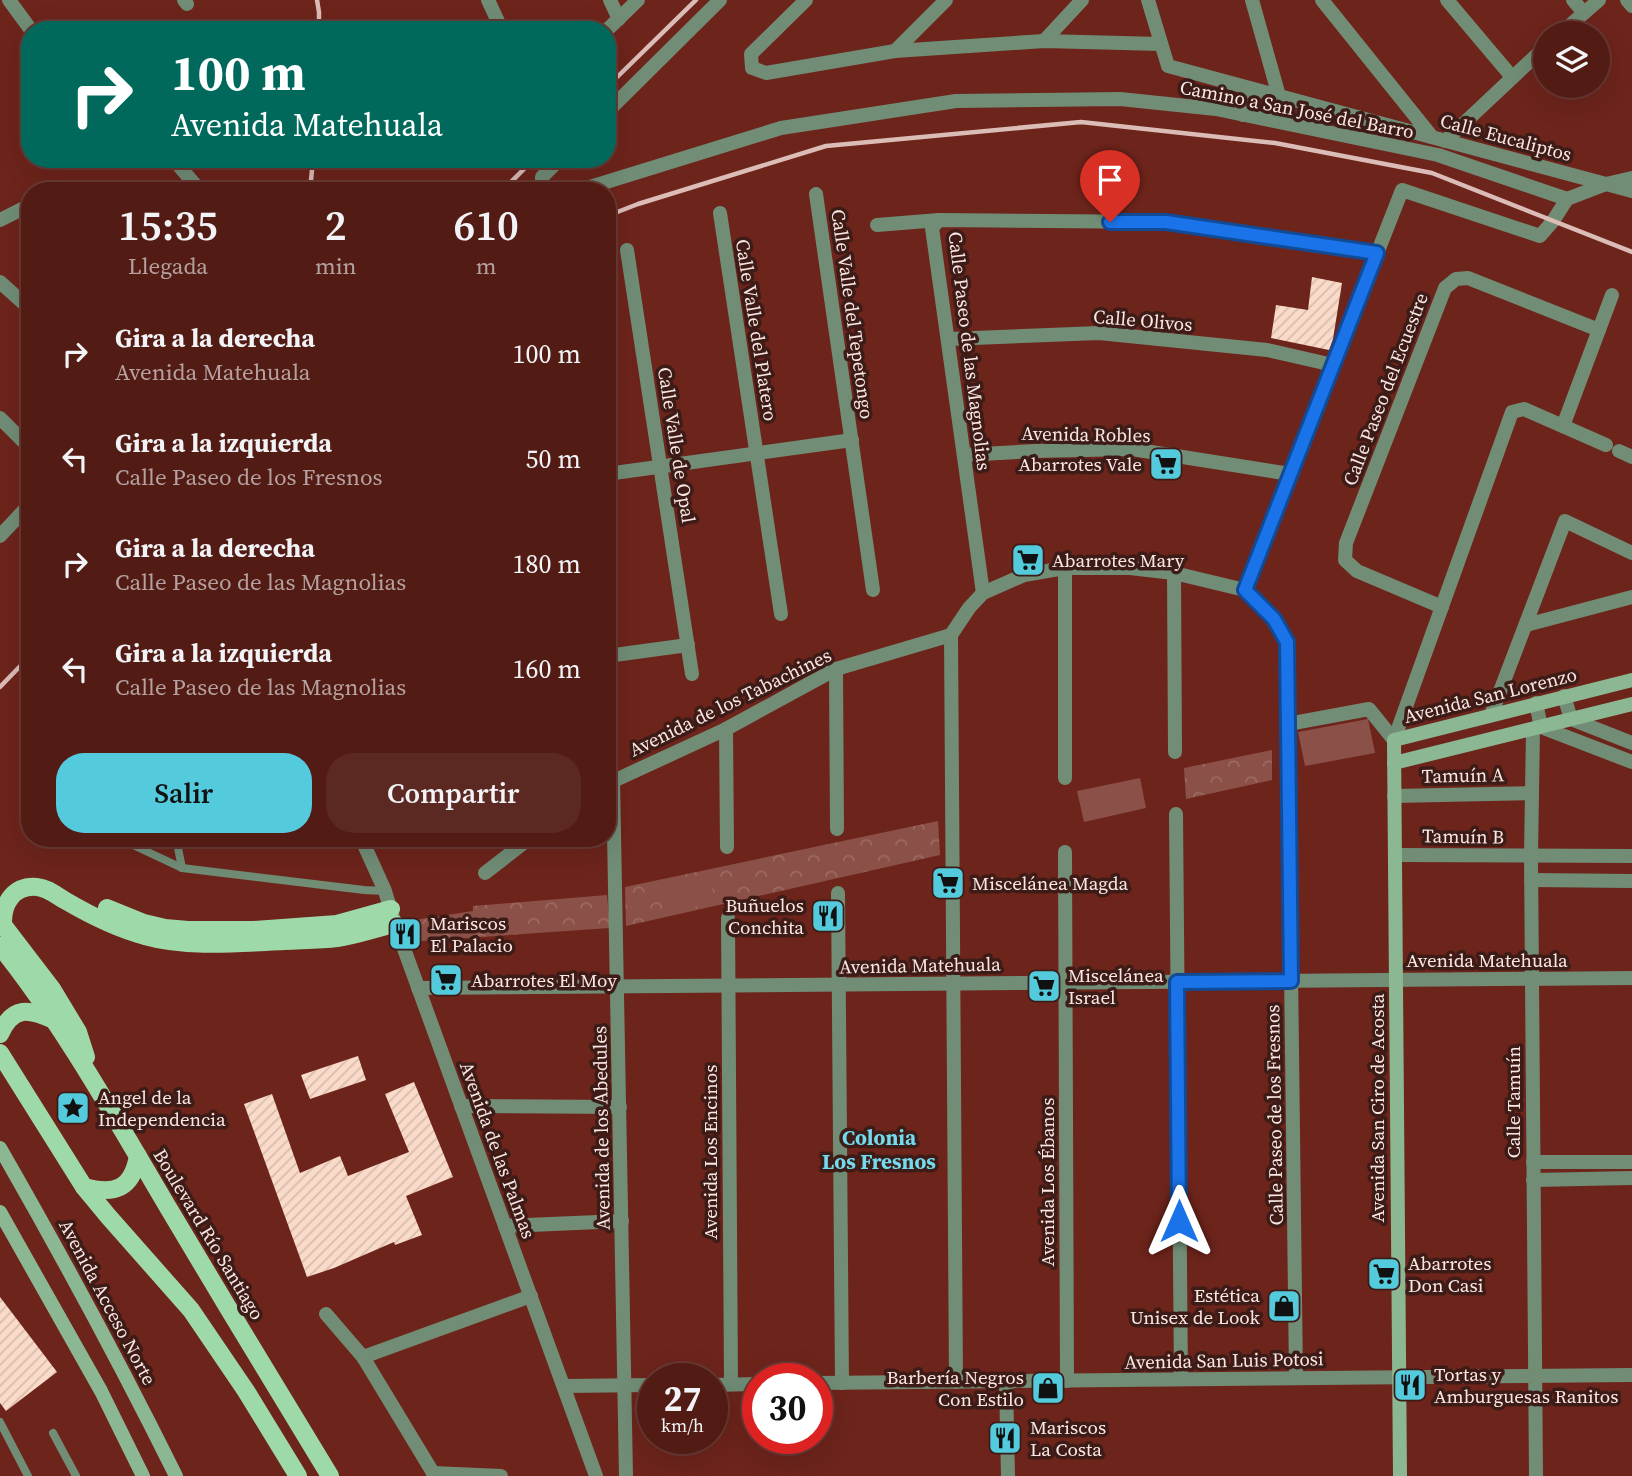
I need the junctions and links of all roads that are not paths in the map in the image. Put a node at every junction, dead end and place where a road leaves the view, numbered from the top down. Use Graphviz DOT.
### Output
graph roads {
  1 [pos="488,0"];
  2 [pos="610,0"];
  3 [pos="638,0"];
  4 [pos="720,0"];
  5 [pos="806,0"];
  6 [pos="946,0"];
  7 [pos="1082,0"];
  8 [pos="1148,0"];
  9 [pos="1252,0"];
  10 [pos="1322,0"];
  11 [pos="1447,0"];
  12 [pos="1573,0"];
  13 [pos="1599,0"];
  14 [pos="1627,0"];
  15 [pos="10,4"];
  16 [pos="1632,6"];
  17 [pos="1584,13"];
  18 [pos="619,19"];
  19 [pos="24,21"];
  20 [pos="498,21"];
  21 [pos="1575,21"];
  22 [pos="616,22"];
  23 [pos="1044,41"];
  24 [pos="1161,44"];
  25 [pos="895,51"];
  26 [pos="1533,58"];
  27 [pos="1512,77"];
  28 [pos="1248,88"];
  29 [pos="1279,96"];
  30 [pos="616,103"];
  31 [pos="1243,115"];
  32 [pos="1439,139"];
  33 [pos="181,168"];
  34 [pos="551,168"];
  35 [pos="1632,178"];
  36 [pos="193,182"];
  37 [pos="542,182"];
  38 [pos="606,182"];
  39 [pos="1606,184"];
  40 [pos="1632,191"];
  41 [pos="816,194"];
  42 [pos="1567,199"];
  43 [pos="21,210"];
  44 [pos="720,213"];
  45 [pos="939,219"];
  46 [pos="0,220"];
  47 [pos="877,225"];
  48 [pos="627,250"];
  49 [pos="1377,253"];
  50 [pos="0,282"];
  51 [pos="1612,295"];
  52 [pos="21,302"];
  53 [pos="1600,330"];
  54 [pos="948,339"];
  55 [pos="1333,365"];
  56 [pos="0,418"];
  57 [pos="1563,426"];
  58 [pos="21,439"];
  59 [pos="852,440"];
  60 [pos="1619,451"];
  61 [pos="757,453"];
  62 [pos="964,455"];
  63 [pos="660,466"];
  64 [pos="616,473"];
  65 [pos="1290,474"];
  66 [pos="21,514"];
  67 [pos="0,536"];
  68 [pos="1632,553"];
  69 [pos="1065,569"];
  70 [pos="1174,573"];
  71 [pos="873,590"];
  72 [pos="1245,590"];
  73 [pos="983,593"];
  74 [pos="1632,597"];
  75 [pos="1442,607"];
  76 [pos="781,614"];
  77 [pos="1525,625"];
  78 [pos="951,635"];
  79 [pos="688,645"];
  80 [pos="616,655"];
  81 [pos="836,669"];
  82 [pos="692,674"];
  83 [pos="1632,680"];
  84 [pos="1564,696"];
  85 [pos="1536,703"];
  86 [pos="1632,704"];
  87 [pos="1491,715"];
  88 [pos="1571,719"];
  89 [pos="1288,724"];
  90 [pos="1537,728"];
  91 [pos="726,729"];
  92 [pos="1394,740"];
  93 [pos="1632,743"];
  94 [pos="1175,752"];
  95 [pos="1632,762"];
  96 [pos="1394,763"];
  97 [pos="1065,778"];
  98 [pos="616,779"];
  99 [pos="1532,793"];
  100 [pos="1394,796"];
  101 [pos="1176,814"];
  102 [pos="837,830"];
  103 [pos="137,847"];
  104 [pos="178,847"];
  105 [pos="366,847"];
  106 [pos="518,847"];
  107 [pos="612,847"];
  108 [pos="727,848"];
  109 [pos="1065,852"];
  110 [pos="1395,855"];
  111 [pos="1531,856"];
  112 [pos="1632,856"];
  113 [pos="182,868"];
  114 [pos="485,873"];
  115 [pos="1531,880"];
  116 [pos="1632,881"];
  117 [pos="0,891"];
  118 [pos="385,891"];
  119 [pos="838,893"];
  120 [pos="393,916"];
  121 [pos="728,918"];
  122 [pos="0,946"];
  123 [pos="1632,978"];
  124 [pos="1532,979"];
  125 [pos="1396,980"];
  126 [pos="1291,981"];
  127 [pos="1177,982"];
  128 [pos="1066,983"];
  129 [pos="954,984"];
  130 [pos="839,985"];
  131 [pos="728,986"];
  132 [pos="617,987"];
  133 [pos="418,988"];
  134 [pos="54,1020"];
  135 [pos="0,1034"];
  136 [pos="0,1053"];
  137 [pos="93,1080"];
  138 [pos="461,1106"];
  139 [pos="620,1107"];
  140 [pos="0,1148"];
  141 [pos="138,1156"];
  142 [pos="1533,1162"];
  143 [pos="1632,1162"];
  144 [pos="1632,1178"];
  145 [pos="1533,1180"];
  146 [pos="85,1187"];
  147 [pos="0,1212"];
  148 [pos="622,1221"];
  149 [pos="505,1226"];
  150 [pos="531,1296"];
  151 [pos="326,1314"];
  152 [pos="363,1357"];
  153 [pos="1632,1374"];
  154 [pos="1535,1376"];
  155 [pos="1399,1377"];
  156 [pos="1296,1378"];
  157 [pos="1181,1380"];
  158 [pos="1006,1381"];
  159 [pos="1067,1381"];
  160 [pos="956,1382"];
  161 [pos="833,1383"];
  162 [pos="842,1383"];
  163 [pos="728,1384"];
  164 [pos="732,1384"];
  165 [pos="742,1384"];
  166 [pos="564,1386"];
  167 [pos="625,1386"];
  168 [pos="637,1386"];
  169 [pos="0,1422"];
  170 [pos="53,1433"];
  171 [pos="287,1457"];
  172 [pos="434,1474"];
  173 [pos="28,1476"];
  174 [pos="76,1476"];
  175 [pos="143,1476"];
  176 [pos="176,1476"];
  177 [pos="291,1476"];
  178 [pos="298,1476"];
  179 [pos="330,1476"];
  180 [pos="501,1476"];
  181 [pos="596,1476"];
  182 [pos="626,1476"];
  183 [pos="1008,1476"];
  184 [pos="1399,1476"];
  185 [pos="1535,1476"];
  1 -- 20 [label="street"];
  2 -- 18 [label="street"];
  3 -- 18 [label="street"];
  4 -- 30 [label="street"];
  5 -- 25 [label="street"];
  6 -- 25 [label="street"];
  7 -- 23 [label="street"];
  8 -- 24 [label="street"];
  9 -- 29 [label="street"];
  10 -- 32 [label="street"];
  11 -- 27 [label="street"];
  12 -- 17 [label="street"];
  13 -- 17 [label="street"];
  14 -- 16 [label="street"];
  15 -- 19 [label="street"];
  17 -- 21 [label="street"];
  18 -- 22 [label="street"];
  23 -- 24 [label="street"];
  23 -- 25 [label="street"];
  24 -- 28 [label="street, Calle Eucaliptos"];
  26 -- 27 [label="street"];
  27 -- 32 [label="street"];
  28 -- 29 [label="street, Calle Eucaliptos"];
  28 -- 31 [label="street"];
  29 -- 32 [label="street, Calle Eucaliptos"];
  31 -- 38 [label="street, Camino a San José del Barro"];
  31 -- 42 [label="street, Camino a San José del Barro"];
  32 -- 39 [label="street, Calle Eucaliptos"];
  33 -- 36 [label="street"];
  34 -- 37 [label="street"];
  35 -- 39 [label="street"];
  39 -- 40 [label="street, Calle Eucaliptos"];
  39 -- 42 [label="street"];
  41 -- 59 [label="street, Calle Valle del Tepetongo"];
  42 -- 49 [label="street"];
  43 -- 46 [label="street"];
  44 -- 61 [label="street, Calle Valle del Platero"];
  45 -- 47 [label="street"];
  45 -- 49 [label="street, Calle Paseo de las Magnolias"];
  45 -- 54 [label="street, Calle Paseo de las Magnolias"];
  48 -- 63 [label="street, Calle Valle de Opal"];
  49 -- 55 [label="street"];
  50 -- 52 [label="street"];
  51 -- 53 [label="street"];
  53 -- 57 [label="street"];
  53 -- 75 [label="street, Calle Paseo del Ecuestre"];
  54 -- 55 [label="street, Calle Olivos"];
  54 -- 62 [label="street, Calle Paseo de las Magnolias"];
  55 -- 65 [label="street"];
  56 -- 58 [label="street"];
  57 -- 60 [label="street"];
  57 -- 75 [label="street"];
  59 -- 61 [label="street"];
  59 -- 71 [label="street, Calle Valle del Tepetongo"];
  61 -- 63 [label="street"];
  61 -- 76 [label="street, Calle Valle del Platero"];
  62 -- 65 [label="street, Avenida Robles"];
  62 -- 73 [label="street, Calle Paseo de las Magnolias"];
  63 -- 64 [label="street"];
  63 -- 79 [label="street, Calle Valle de Opal"];
  65 -- 72 [label="street"];
  66 -- 67 [label="street"];
  68 -- 77 [label="street"];
  69 -- 70 [label="street"];
  69 -- 73 [label="street"];
  69 -- 97 [label="street"];
  70 -- 72 [label="street"];
  70 -- 94 [label="street"];
  72 -- 89 [label="street, Calle Paseo de los Fresnos"];
  73 -- 78 [label="street"];
  74 -- 77 [label="street"];
  75 -- 92 [label="street"];
  77 -- 87 [label="street"];
  78 -- 81 [label="street, Avenida de los Tabachines"];
  78 -- 129 [label="street"];
  79 -- 80 [label="street"];
  79 -- 82 [label="street, Calle Valle de Opal"];
  81 -- 91 [label="street, Avenida de los Tabachines"];
  81 -- 102 [label="street"];
  83 -- 84 [label="street, Avenida San Lorenzo"];
  84 -- 85 [label="street, Avenida San Lorenzo"];
  84 -- 88 [label="street"];
  85 -- 87 [label="street, Avenida San Lorenzo"];
  85 -- 90 [label="street, Calle Tamuín"];
  86 -- 88 [label="street"];
  87 -- 92 [label="street, Avenida San Lorenzo"];
  88 -- 90 [label="street"];
  88 -- 93 [label="street"];
  89 -- 92 [label="street, Avenida San Lorenzo"];
  89 -- 126 [label="street, Calle Paseo de los Fresnos"];
  90 -- 95 [label="street"];
  90 -- 96 [label="street"];
  90 -- 99 [label="street, Calle Tamuín"];
  91 -- 98 [label="street, Avenida de los Tabachines"];
  91 -- 108 [label="street"];
  92 -- 96 [label="street, Avenida San Ciro de Acosta"];
  96 -- 100 [label="street, Avenida San Ciro de Acosta"];
  99 -- 100 [label="street, Tamuín A"];
  99 -- 111 [label="street, Calle Tamuín"];
  100 -- 110 [label="street, Avenida San Ciro de Acosta"];
  101 -- 127 [label="street"];
  103 -- 113 [label="lane"];
  104 -- 113 [label="lane"];
  105 -- 118 [label="street, Avenida de las Palmas"];
  106 -- 114 [label="street"];
  107 -- 132 [label="street, Avenida de los Abedules"];
  109 -- 128 [label="street, Avenida Los Ébanos"];
  110 -- 111 [label="street, Tamuín B"];
  110 -- 125 [label="street, Avenida San Ciro de Acosta"];
  111 -- 112 [label="street, Tamuín B"];
  111 -- 115 [label="street, Calle Tamuín"];
  113 -- 118 [label="lane"];
  115 -- 116 [label="street"];
  115 -- 124 [label="street, Calle Tamuín"];
  117 -- 120 [label="main road"];
  118 -- 120 [label="street, Avenida de las Palmas"];
  119 -- 130 [label="street"];
  120 -- 133 [label="street, Avenida de las Palmas"];
  120 -- 137 [label="main road"];
  121 -- 131 [label="street, Avenida Los Encinos"];
  122 -- 134 [label="main road, Boulevard Río Santiago"];
  123 -- 124 [label="street, Avenida Matehuala"];
  124 -- 125 [label="street, Avenida Matehuala"];
  124 -- 142 [label="street, Calle Tamuín"];
  125 -- 126 [label="street, Avenida Matehuala"];
  125 -- 155 [label="street, Avenida San Ciro de Acosta"];
  126 -- 127 [label="street, Avenida Matehuala"];
  126 -- 156 [label="street, Calle Paseo de los Fresnos"];
  127 -- 128 [label="street, Avenida Matehuala"];
  127 -- 157 [label="street"];
  128 -- 129 [label="street, Avenida Matehuala"];
  128 -- 159 [label="street, Avenida Los Ébanos"];
  129 -- 130 [label="street, Avenida Matehuala"];
  129 -- 160 [label="street"];
  130 -- 131 [label="street, Avenida Matehuala"];
  130 -- 162 [label="street"];
  131 -- 132 [label="street, Avenida Matehuala"];
  131 -- 164 [label="street, Avenida Los Encinos"];
  132 -- 133 [label="street, Avenida Matehuala"];
  132 -- 139 [label="street, Avenida de los Abedules"];
  133 -- 138 [label="street, Avenida de las Palmas"];
  134 -- 135 [label="main road"];
  134 -- 137 [label="main road, Boulevard Río Santiago"];
  136 -- 146 [label="main road"];
  137 -- 141 [label="main road, Boulevard Río Santiago"];
  138 -- 139 [label="street"];
  138 -- 149 [label="street, Avenida de las Palmas"];
  139 -- 148 [label="street, Avenida de los Abedules"];
  140 -- 176 [label="street, Avenida Acceso Norte"];
  141 -- 146 [label="main road"];
  141 -- 179 [label="main road, Boulevard Río Santiago"];
  142 -- 143 [label="street"];
  142 -- 145 [label="street, Calle Tamuín"];
  144 -- 145 [label="street"];
  145 -- 154 [label="street, Calle Tamuín"];
  146 -- 171 [label="main road"];
  147 -- 175 [label="street"];
  148 -- 149 [label="street"];
  148 -- 167 [label="street, Avenida de los Abedules"];
  149 -- 150 [label="street, Avenida de las Palmas"];
  150 -- 152 [label="street"];
  150 -- 166 [label="street, Avenida de las Palmas"];
  151 -- 152 [label="street"];
  152 -- 172 [label="street"];
  153 -- 154 [label="street, Avenida San Luis Potosi"];
  154 -- 155 [label="street, Avenida San Luis Potosi"];
  154 -- 185 [label="street, Calle Tamuín"];
  155 -- 156 [label="street, Avenida San Luis Potosi"];
  155 -- 184 [label="street, Avenida San Ciro de Acosta"];
  156 -- 157 [label="street, Avenida San Luis Potosi"];
  157 -- 159 [label="street, Avenida San Luis Potosi"];
  158 -- 159 [label="street, Avenida San Luis Potosi"];
  158 -- 160 [label="street, Avenida San Luis Potosi"];
  158 -- 183 [label="street"];
  160 -- 162 [label="street, Avenida San Luis Potosi"];
  161 -- 162 [label="street, Avenida San Luis Potosi"];
  163 -- 164 [label="street"];
  164 -- 165 [label="street"];
  166 -- 167 [label="street"];
  166 -- 181 [label="street, Avenida de las Palmas"];
  167 -- 168 [label="street"];
  167 -- 182 [label="street, Avenida de los Abedules"];
  169 -- 173 [label="lane"];
  170 -- 174 [label="lane"];
  171 -- 177 [label="main road"];
  171 -- 178 [label="main road"];
  172 -- 180 [label="street"];
}
